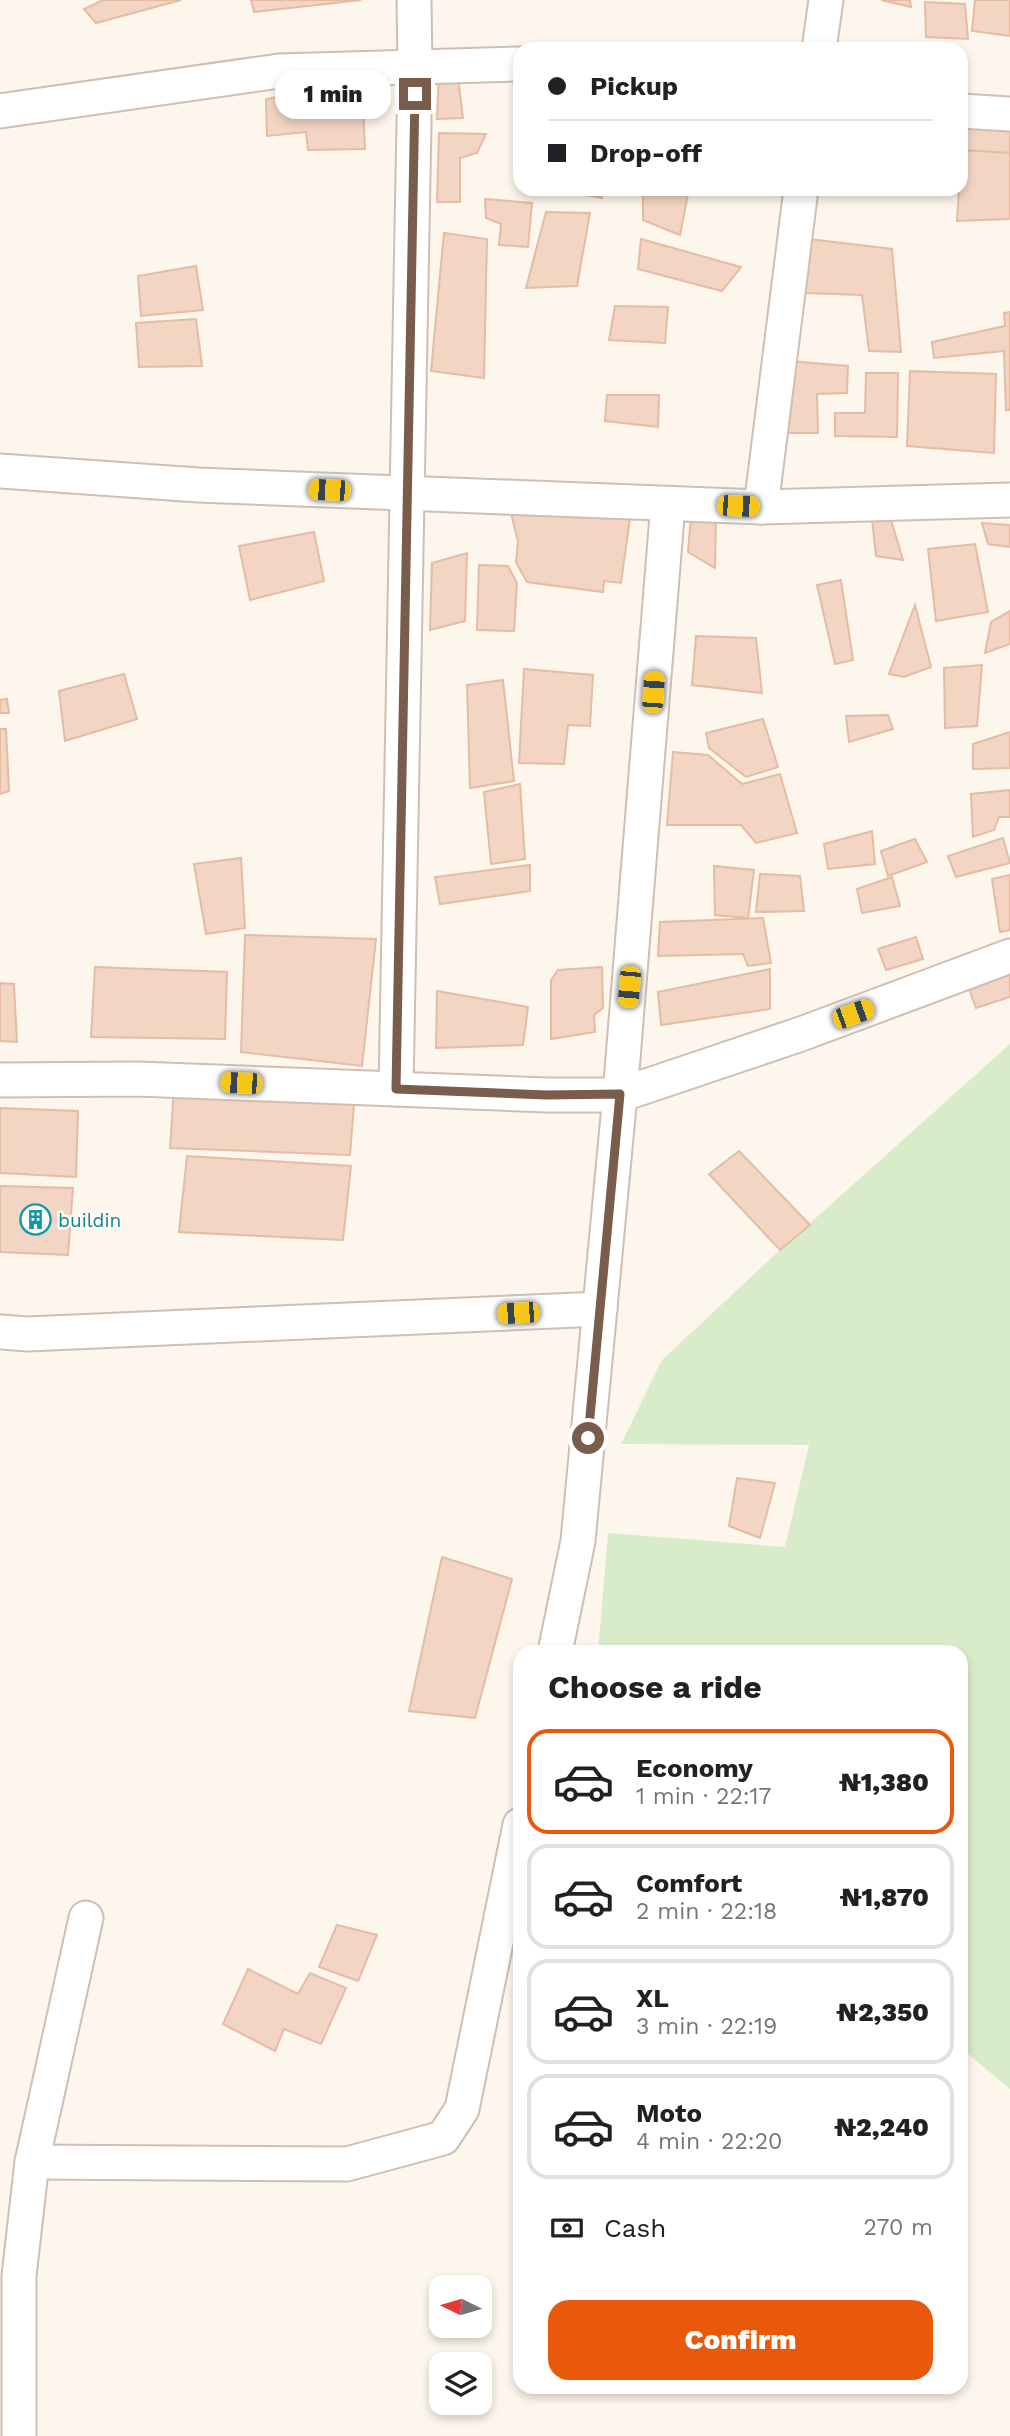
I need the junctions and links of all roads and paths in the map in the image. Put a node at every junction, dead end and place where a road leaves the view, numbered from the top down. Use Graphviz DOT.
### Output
graph roads {
  1 [pos="414,0"];
  2 [pos="826,0"];
  3 [pos="820,42"];
  4 [pos="513,64"];
  5 [pos="415,68"];
  6 [pos="0,110"];
  7 [pos="968,111"];
  8 [pos="1010,114"];
  9 [pos="801,196"];
  10 [pos="0,471"];
  11 [pos="408,492"];
  12 [pos="1010,500"];
  13 [pos="668,503"];
  14 [pos="761,507"];
  15 [pos="1010,956"];
  16 [pos="0,1080"];
  17 [pos="396,1089"];
  18 [pos="620,1094"];
  19 [pos="600,1309"];
  20 [pos="0,1332"];
  21 [pos="556,1645"];
  22 [pos="513,1859"];
  23 [pos="86,1918"];
  24 [pos="32,2162"];
  25 [pos="19,2436"];
  1 -- 5 [label="street"];
  2 -- 3 [label="street"];
  4 -- 5 [label="street"];
  5 -- 6 [label="street"];
  5 -- 11 [label="street"];
  7 -- 8 [label="street"];
  9 -- 14 [label="street"];
  10 -- 11 [label="street"];
  11 -- 13 [label="street"];
  11 -- 17 [label="street"];
  12 -- 14 [label="street"];
  13 -- 14 [label="street"];
  13 -- 18 [label="street"];
  15 -- 18 [label="street"];
  16 -- 17 [label="street"];
  17 -- 18 [label="street"];
  18 -- 19 [label="street"];
  19 -- 20 [label="street"];
  19 -- 21 [label="street"];
  22 -- 24 [label="street"];
  23 -- 24 [label="street"];
  24 -- 25 [label="street"];
}
